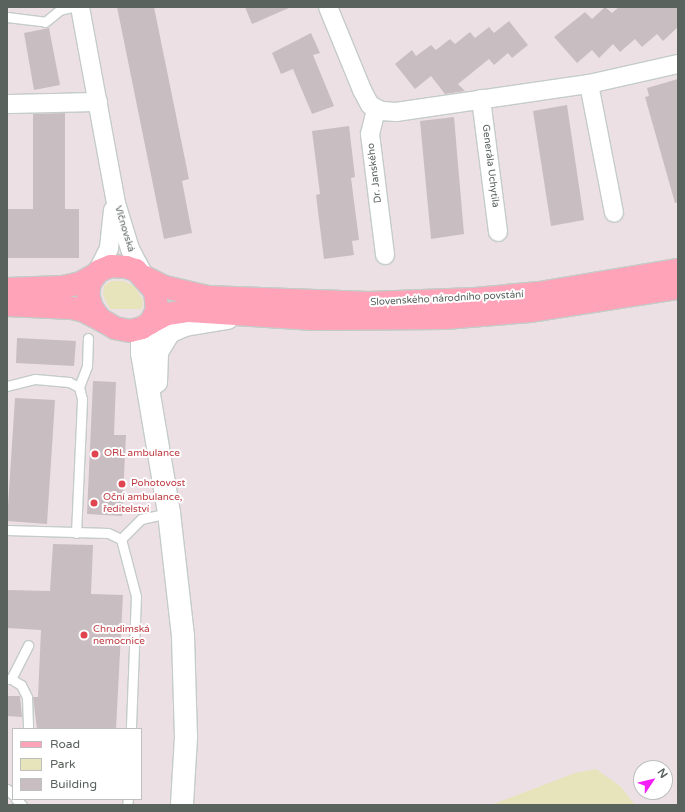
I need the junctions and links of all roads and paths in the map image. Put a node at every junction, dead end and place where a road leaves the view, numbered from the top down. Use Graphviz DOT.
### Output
graph roads {
  1 [pos="72,7"];
  2 [pos="80,7"];
  3 [pos="328,7"];
  4 [pos="7,18"];
  5 [pos="678,64"];
  6 [pos="589,84"];
  7 [pos="481,99"];
  8 [pos="98,102"];
  9 [pos="7,104"];
  10 [pos="376,110"];
  11 [pos="111,178"];
  12 [pos="614,212"];
  13 [pos="498,232"];
  14 [pos="384,255"];
  15 [pos="678,270"];
  16 [pos="96,274"];
  17 [pos="145,277"];
  18 [pos="678,288"];
  19 [pos="7,289"];
  20 [pos="7,305"];
  21 [pos="243,315"];
  22 [pos="104,322"];
  23 [pos="149,324"];
  24 [pos="88,338"];
  25 [pos="7,386"];
  26 [pos="79,387"];
  27 [pos="157,437"];
  28 [pos="165,485"];
  29 [pos="169,513"];
  30 [pos="7,530"];
  31 [pos="76,533"];
  32 [pos="121,539"];
  33 [pos="28,645"];
  34 [pos="9,679"];
  35 [pos="28,728"];
  36 [pos="131,728"];
  37 [pos="182,805"];
  1 -- 4 [label="lane"];
  2 -- 8 [label="street, Vlčnovská"];
  3 -- 10 [label="street"];
  5 -- 6 [label="street"];
  6 -- 7 [label="street"];
  6 -- 12 [label="street"];
  7 -- 10 [label="street"];
  7 -- 13 [label="street, Generála Uchytila"];
  8 -- 9 [label="street"];
  8 -- 11 [label="street, Vlčnovská"];
  10 -- 14 [label="street, Dr. Janského"];
  11 -- 16 [label="street, Vlčnovská"];
  11 -- 17 [label="street, Vlčnovská"];
  15 -- 17 [label="main road, Slovenského národního povstání"];
  16 -- 17 [label="main road"];
  16 -- 19 [label="main road"];
  16 -- 22 [label="main road"];
  17 -- 23 [label="main road"];
  18 -- 21 [label="main road, Slovenského národního povstání"];
  20 -- 22 [label="main road"];
  21 -- 23 [label="main road, Slovenského národního povstání"];
  21 -- 27 [label="street"];
  22 -- 23 [label="main road"];
  22 -- 28 [label="street"];
  23 -- 27 [label="street"];
  24 -- 26 [label="lane"];
  25 -- 26 [label="lane"];
  26 -- 31 [label="lane"];
  27 -- 28 [label="street"];
  28 -- 29 [label="street"];
  29 -- 32 [label="lane"];
  29 -- 37 [label="street"];
  30 -- 31 [label="lane"];
  31 -- 32 [label="lane"];
  32 -- 36 [label="lane"];
  33 -- 34 [label="lane"];
  34 -- 35 [label="lane"];
}
